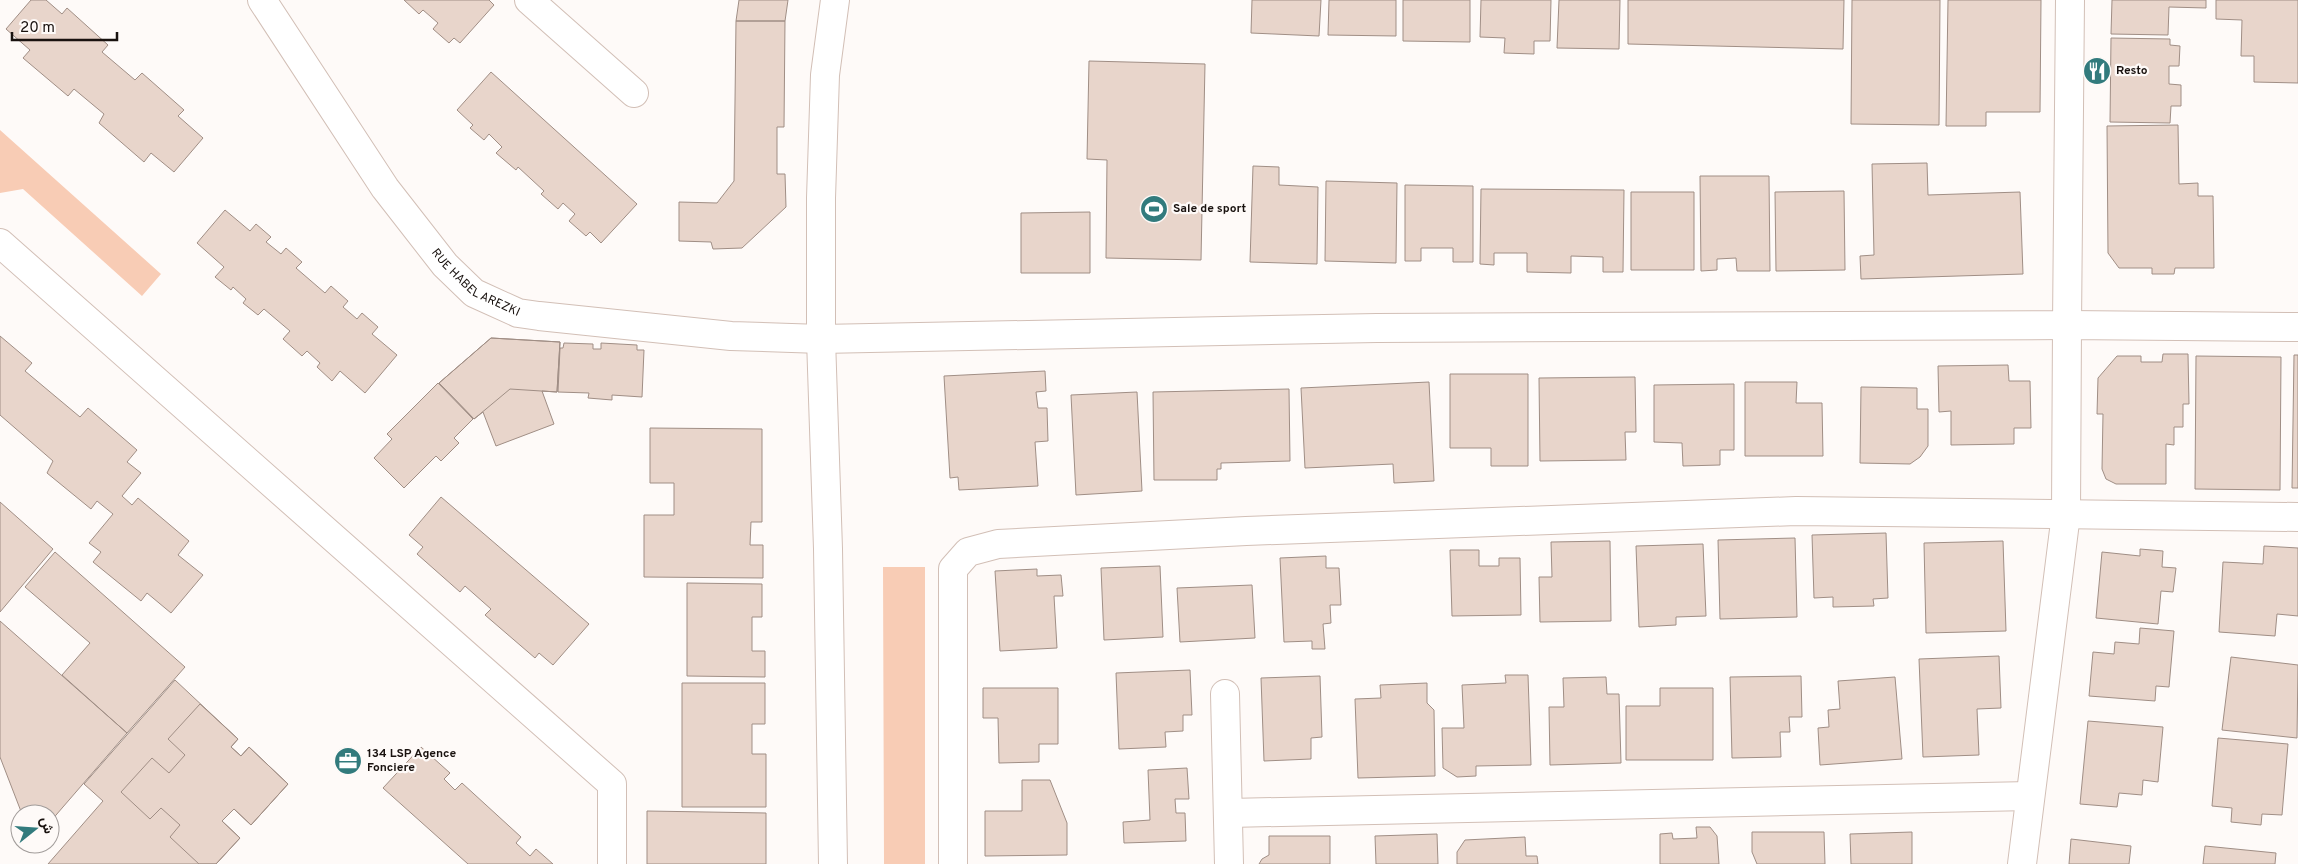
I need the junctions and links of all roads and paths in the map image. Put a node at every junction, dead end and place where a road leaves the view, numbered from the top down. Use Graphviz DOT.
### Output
graph roads {
  1 [pos="262,0"];
  2 [pos="529,0"];
  3 [pos="835,0"];
  4 [pos="2070,0"];
  5 [pos="634,93"];
  6 [pos="0,243"];
  7 [pos="2067,324"];
  8 [pos="2298,327"];
  9 [pos="821,338"];
  10 [pos="2066,514"];
  11 [pos="2298,517"];
  12 [pos="1225,694"];
  13 [pos="2030,796"];
  14 [pos="1229,813"];
  15 [pos="612,864"];
  16 [pos="833,864"];
  17 [pos="953,864"];
  18 [pos="1229,864"];
  19 [pos="2022,864"];
  1 -- 9 [label="street, RUE HABEL AREZKI"];
  2 -- 5 [label="street"];
  3 -- 9 [label="street"];
  4 -- 7 [label="street"];
  6 -- 15 [label="street"];
  7 -- 8 [label="street, RUE HABEL AREZKI"];
  7 -- 9 [label="street, RUE HABEL AREZKI"];
  7 -- 10 [label="street"];
  9 -- 16 [label="street"];
  10 -- 11 [label="street"];
  10 -- 13 [label="street"];
  10 -- 17 [label="street"];
  12 -- 14 [label="street"];
  13 -- 14 [label="street"];
  13 -- 19 [label="street"];
  14 -- 18 [label="street"];
}
